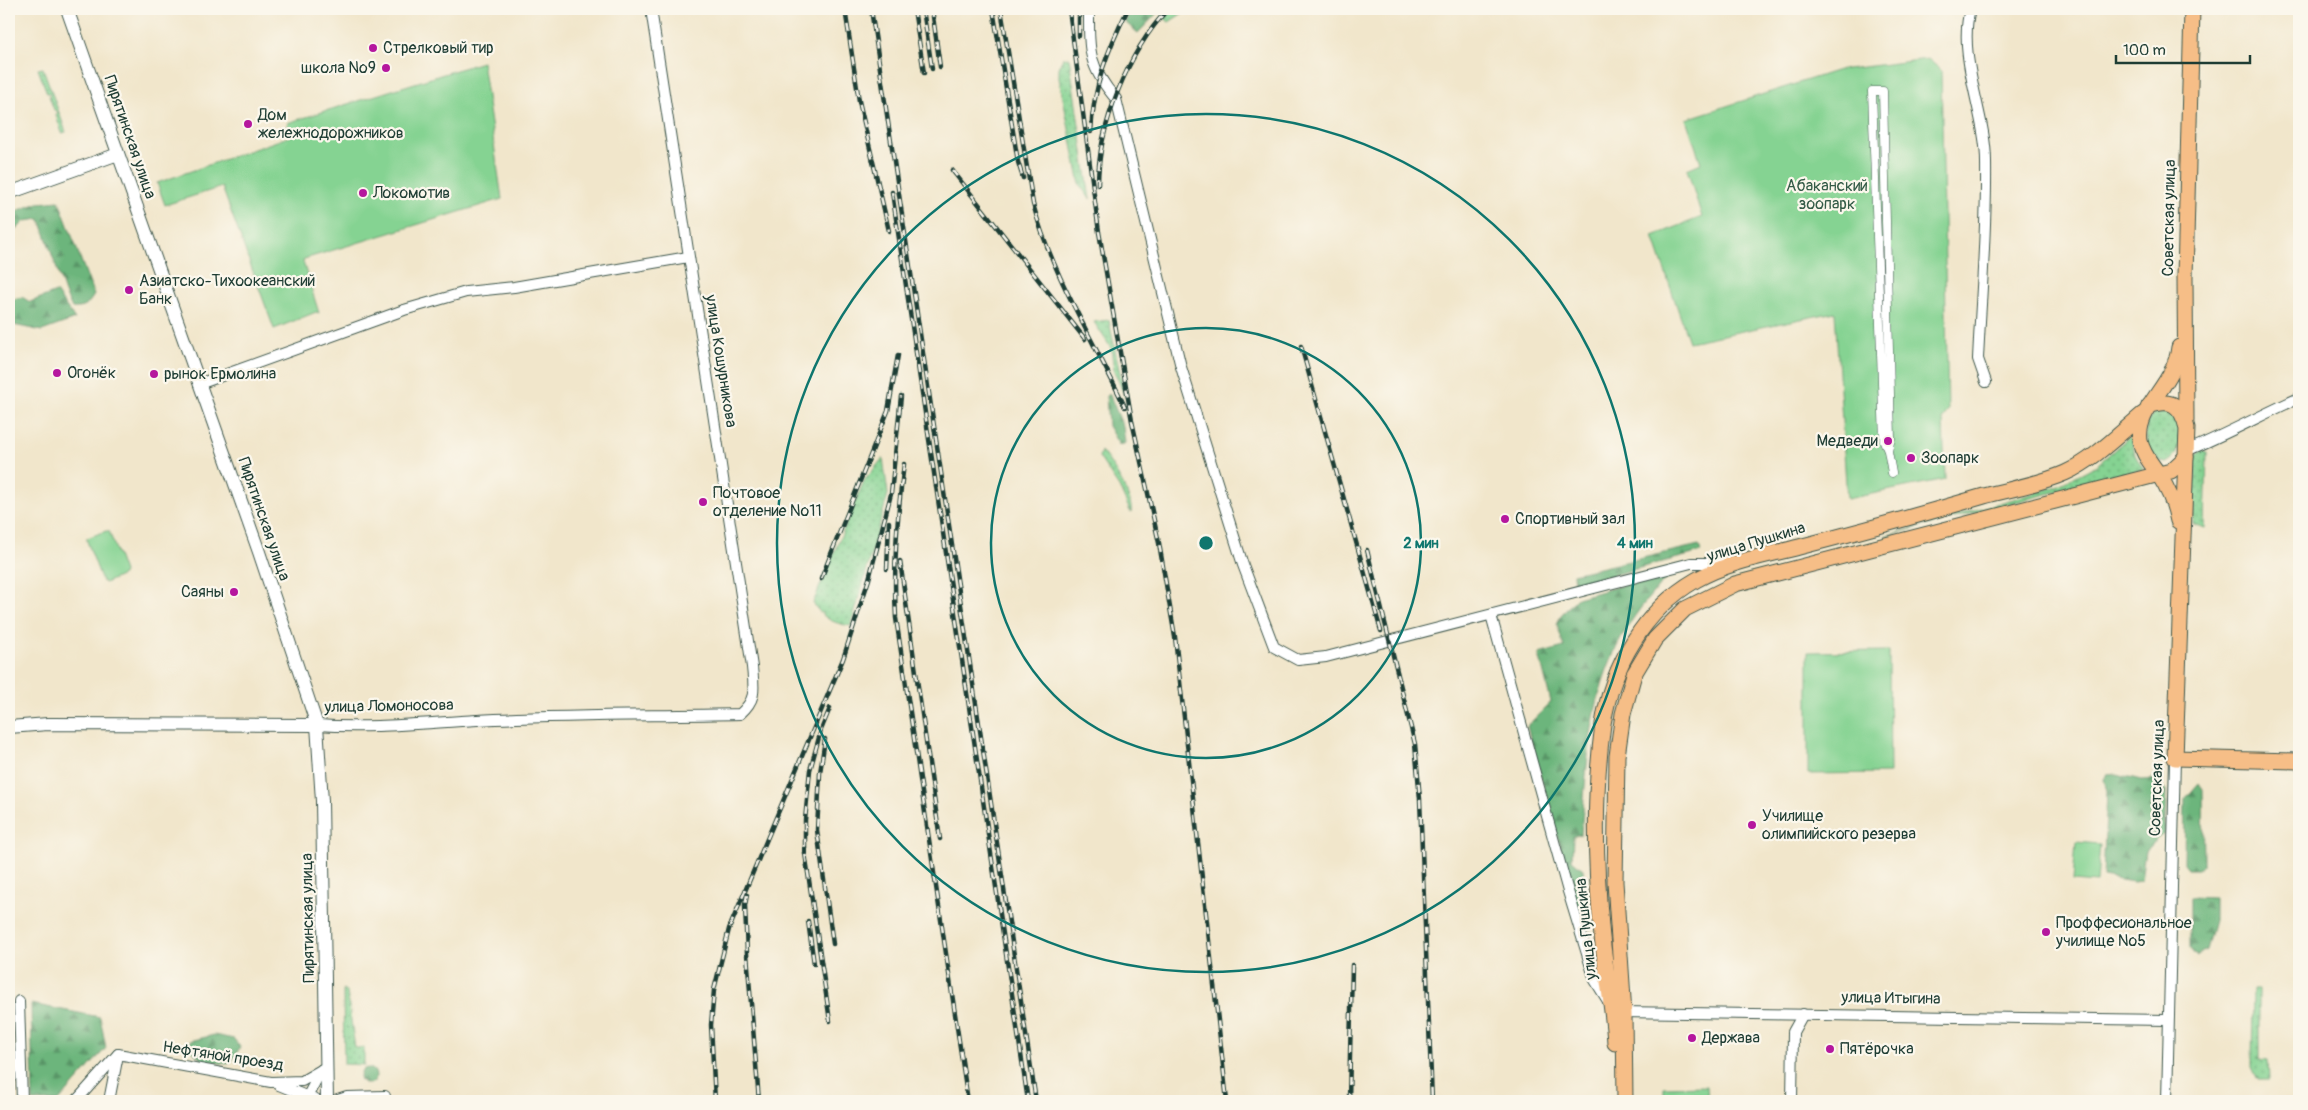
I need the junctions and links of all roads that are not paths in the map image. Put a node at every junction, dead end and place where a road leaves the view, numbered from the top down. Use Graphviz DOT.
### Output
graph roads {
  1 [pos="67,9"];
  2 [pos="652,9"];
  3 [pos="1090,9"];
  4 [pos="1970,9"];
  5 [pos="2192,9"];
  6 [pos="118,154"];
  7 [pos="9,193"];
  8 [pos="688,257"];
  9 [pos="2185,298"];
  10 [pos="1986,382"];
  11 [pos="199,384"];
  12 [pos="2299,398"];
  13 [pos="2146,410"];
  14 [pos="2186,428"];
  15 [pos="1888,451"];
  16 [pos="2186,453"];
  17 [pos="1892,473"];
  18 [pos="2159,474"];
  19 [pos="2100,490"];
  20 [pos="2171,497"];
  21 [pos="2182,559"];
  22 [pos="1738,563"];
  23 [pos="1491,615"];
  24 [pos="740,714"];
  25 [pos="316,725"];
  26 [pos="9,726"];
  27 [pos="2175,758"];
  28 [pos="2299,761"];
  29 [pos="18,1001"];
  30 [pos="1619,1011"];
  31 [pos="1803,1014"];
  32 [pos="2168,1020"];
  33 [pos="118,1054"];
  34 [pos="323,1064"];
  35 [pos="271,1082"];
  36 [pos="385,1098"];
  37 [pos="306,1100"];
  38 [pos="22,1101"];
  39 [pos="76,1101"];
  40 [pos="109,1101"];
  41 [pos="318,1101"];
  42 [pos="327,1101"];
  43 [pos="336,1101"];
  44 [pos="1614,1101"];
  45 [pos="1625,1101"];
  46 [pos="1792,1101"];
  47 [pos="2167,1101"];
  1 -- 6 [label="street, Пирятинская улица"];
  2 -- 8 [label="street, улица Кошурникова"];
  3 -- 23 [label="street"];
  4 -- 10 [label="street"];
  5 -- 9 [label="main road, Советская улица"];
  6 -- 7 [label="street"];
  6 -- 11 [label="street, Пирятинская улица"];
  8 -- 11 [label="street"];
  8 -- 24 [label="street, улица Кошурникова"];
  9 -- 13 [label="main road, улица Пушкина"];
  9 -- 14 [label="main road, Советская улица"];
  11 -- 25 [label="street, Пирятинская улица"];
  12 -- 16 [label="street"];
  13 -- 14 [label="main road"];
  13 -- 18 [label="main road"];
  13 -- 22 [label="main road, улица Пушкина"];
  14 -- 16 [label="main road"];
  15 -- 15 [label="street"];
  15 -- 17 [label="street"];
  16 -- 18 [label="main road"];
  16 -- 21 [label="main road, Советская улица"];
  18 -- 19 [label="main road, улица Пушкина"];
  18 -- 20 [label="main road"];
  19 -- 20 [label="main road"];
  19 -- 30 [label="main road, улица Пушкина"];
  20 -- 21 [label="main road"];
  21 -- 27 [label="main road, Советская улица"];
  22 -- 23 [label="street"];
  22 -- 30 [label="main road, улица Пушкина"];
  23 -- 30 [label="street"];
  24 -- 25 [label="street, улица Ломоносова"];
  25 -- 26 [label="street, улица Ломоносова"];
  25 -- 34 [label="street, Пирятинская улица"];
  27 -- 28 [label="main road"];
  27 -- 32 [label="street, Советская улица"];
  29 -- 38 [label="street"];
  30 -- 31 [label="street, улица Итыгина"];
  30 -- 44 [label="main road, улица Пушкина"];
  30 -- 45 [label="main road, улица Пушкина"];
  31 -- 32 [label="street, улица Итыгина"];
  31 -- 46 [label="street"];
  32 -- 47 [label="street, Советская улица"];
  33 -- 35 [label="street, Нефтяной проезд"];
  33 -- 39 [label="street"];
  33 -- 40 [label="street"];
  34 -- 35 [label="street, Нефтяной проезд"];
  34 -- 37 [label="street"];
  34 -- 42 [label="street, Пирятинская улица"];
  35 -- 37 [label="street"];
  36 -- 43 [label="street"];
  37 -- 41 [label="street"];
}
